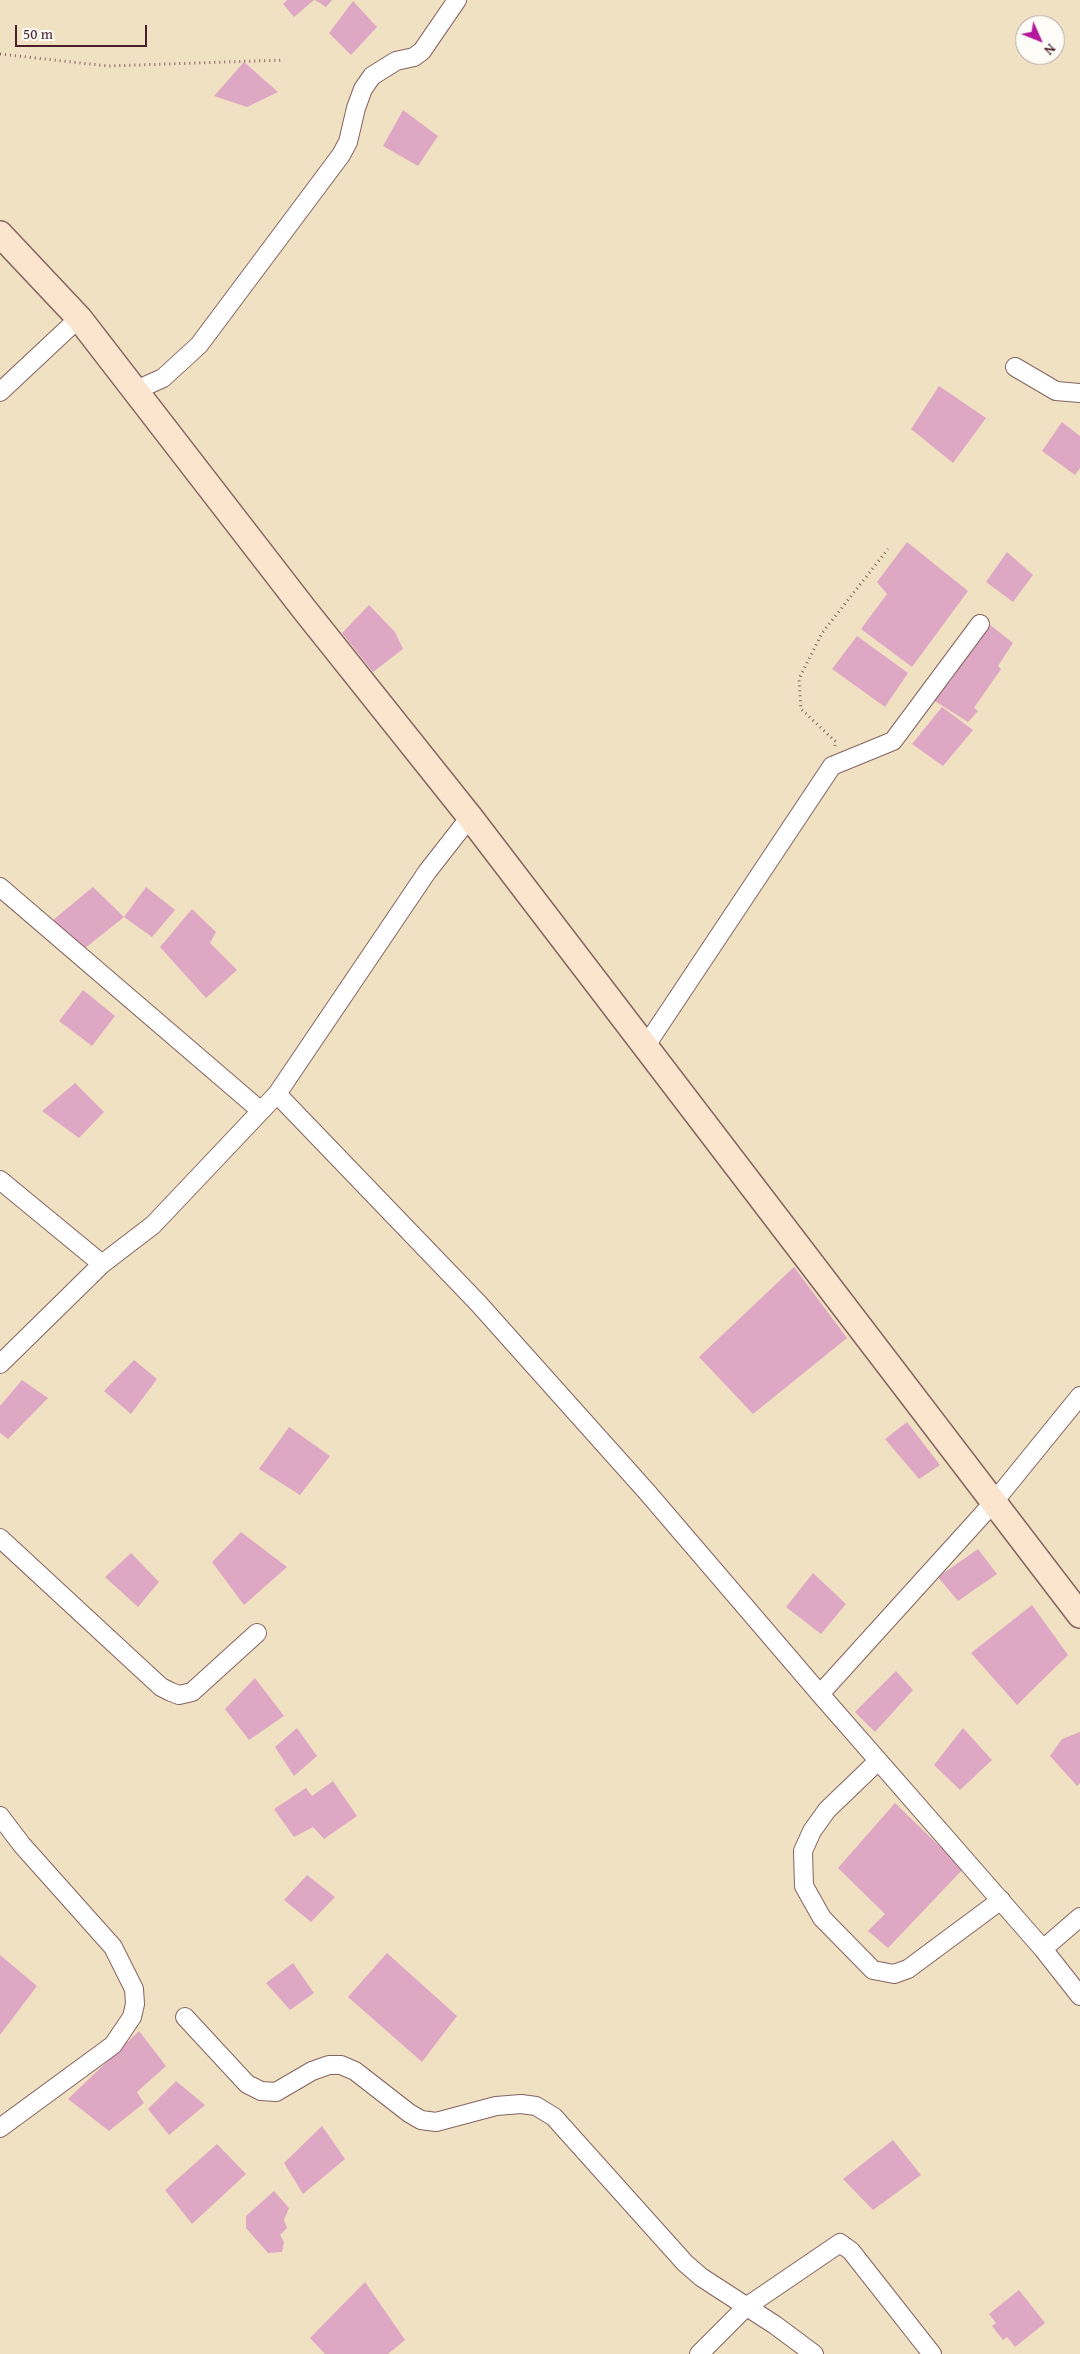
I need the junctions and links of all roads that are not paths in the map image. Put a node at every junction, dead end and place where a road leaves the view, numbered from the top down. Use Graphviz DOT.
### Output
graph roads {
  1 [pos="457,0"];
  2 [pos="0,234"];
  3 [pos="79,318"];
  4 [pos="1016,367"];
  5 [pos="134,391"];
  6 [pos="0,392"];
  7 [pos="1080,393"];
  8 [pos="980,624"];
  9 [pos="470,817"];
  10 [pos="0,887"];
  11 [pos="645,1046"];
  12 [pos="277,1094"];
  13 [pos="261,1111"];
  14 [pos="0,1180"];
  15 [pos="102,1264"];
  16 [pos="0,1364"];
  17 [pos="1080,1396"];
  18 [pos="992,1504"];
  19 [pos="0,1538"];
  20 [pos="1080,1615"];
  21 [pos="257,1633"];
  22 [pos="820,1694"];
  23 [pos="878,1761"];
  24 [pos="0,1816"];
  25 [pos="1001,1900"];
  26 [pos="1080,1917"];
  27 [pos="1044,1949"];
  28 [pos="1080,1996"];
  29 [pos="185,2017"];
  30 [pos="0,2128"];
  31 [pos="746,2307"];
  32 [pos="699,2354"];
  33 [pos="814,2354"];
  34 [pos="932,2354"];
  1 -- 5 [label="street"];
  2 -- 3 [label="street"];
  3 -- 5 [label="street"];
  3 -- 6 [label="street"];
  4 -- 7 [label="street"];
  5 -- 9 [label="street"];
  8 -- 11 [label="street"];
  9 -- 11 [label="street"];
  9 -- 12 [label="street"];
  10 -- 13 [label="street"];
  11 -- 18 [label="street"];
  12 -- 13 [label="street"];
  12 -- 22 [label="street"];
  13 -- 15 [label="street"];
  14 -- 15 [label="street"];
  15 -- 16 [label="street"];
  17 -- 18 [label="street"];
  18 -- 20 [label="street"];
  18 -- 22 [label="street"];
  19 -- 21 [label="street"];
  22 -- 23 [label="street"];
  23 -- 25 [label="street"];
  23 -- 25 [label="street"];
  24 -- 30 [label="street"];
  25 -- 27 [label="street"];
  26 -- 27 [label="street"];
  27 -- 28 [label="street"];
  29 -- 31 [label="street"];
  31 -- 32 [label="street"];
  31 -- 33 [label="street"];
  31 -- 34 [label="street"];
}
